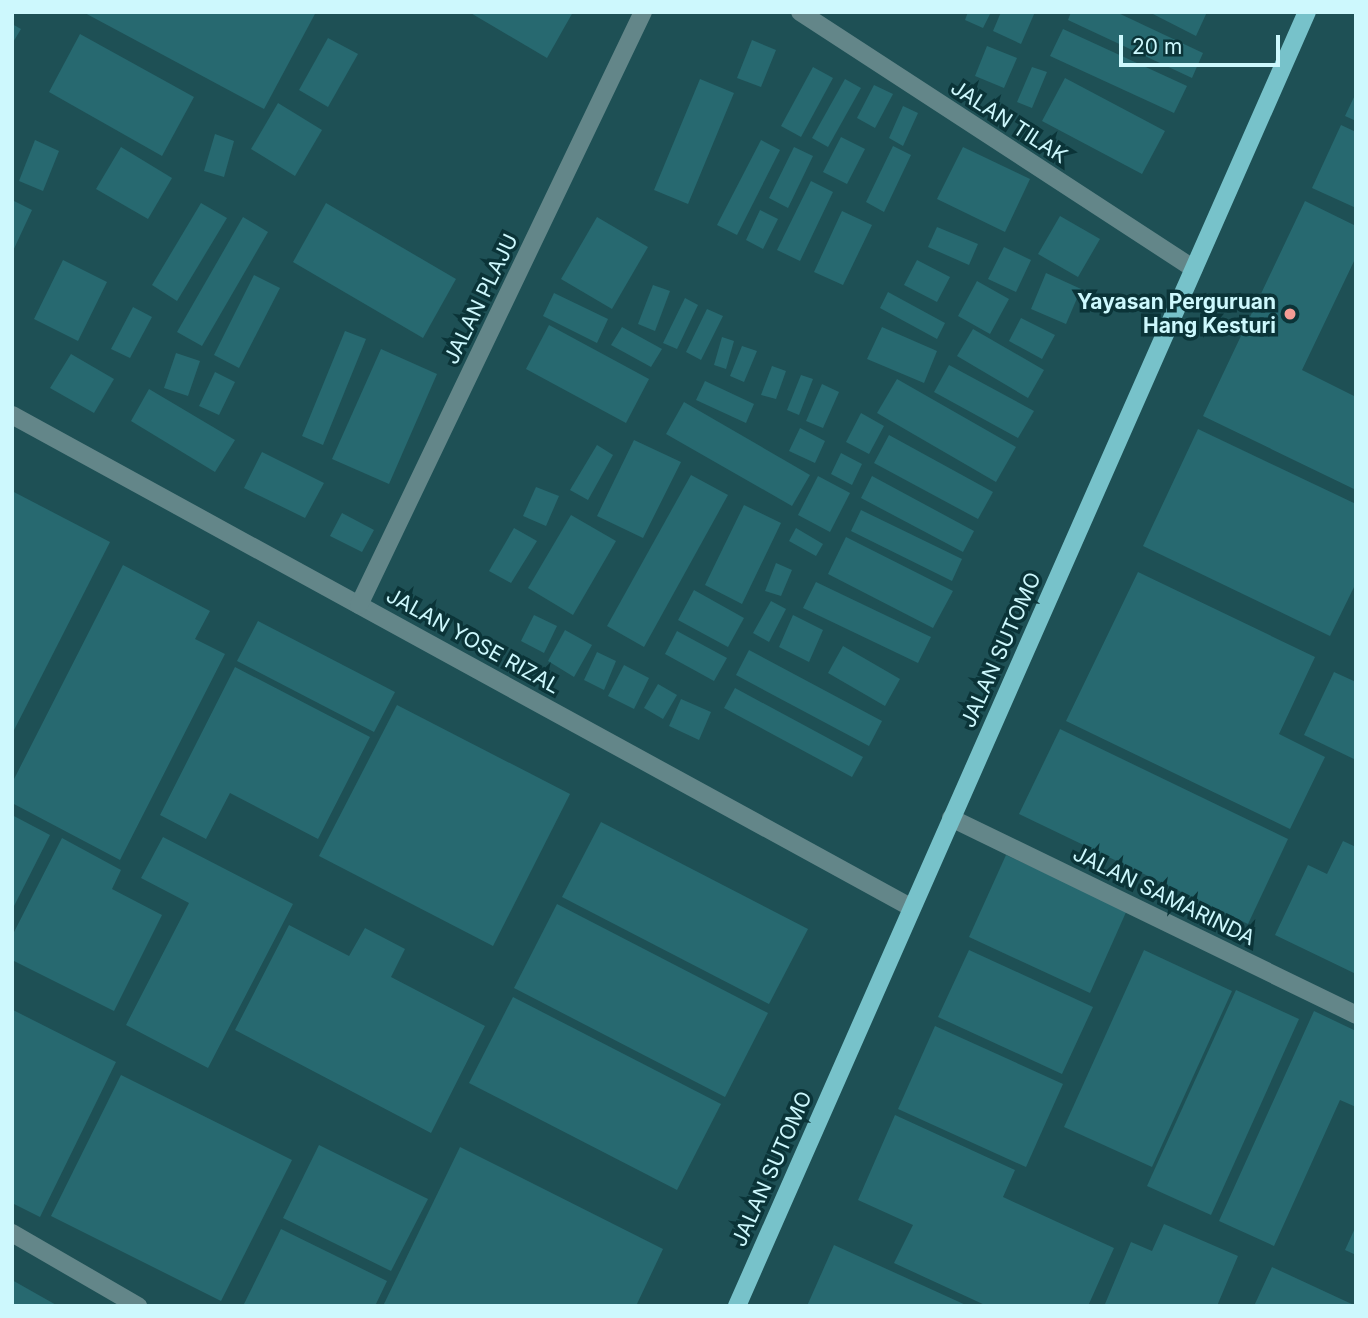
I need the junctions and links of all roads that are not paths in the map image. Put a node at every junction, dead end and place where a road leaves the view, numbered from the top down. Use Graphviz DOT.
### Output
graph roads {
  1 [pos="643,12"];
  2 [pos="800,12"];
  3 [pos="1307,12"];
  4 [pos="1194,269"];
  5 [pos="12,415"];
  6 [pos="359,605"];
  7 [pos="951,818"];
  8 [pos="912,908"];
  9 [pos="1356,1015"];
  10 [pos="12,1233"];
  11 [pos="138,1306"];
  12 [pos="737,1306"];
  1 -- 6 [label="street, JALAN PLAJU"];
  2 -- 4 [label="street, JALAN TILAK"];
  3 -- 4 [label="main road, JALAN SUTOMO"];
  4 -- 7 [label="main road, JALAN SUTOMO"];
  5 -- 6 [label="street, JALAN YOSE RIZAL"];
  6 -- 8 [label="street, JALAN YOSE RIZAL"];
  7 -- 8 [label="main road, JALAN SUTOMO"];
  7 -- 9 [label="street, JALAN SAMARINDA"];
  8 -- 12 [label="main road, JALAN SUTOMO"];
  10 -- 11 [label="street"];
}
